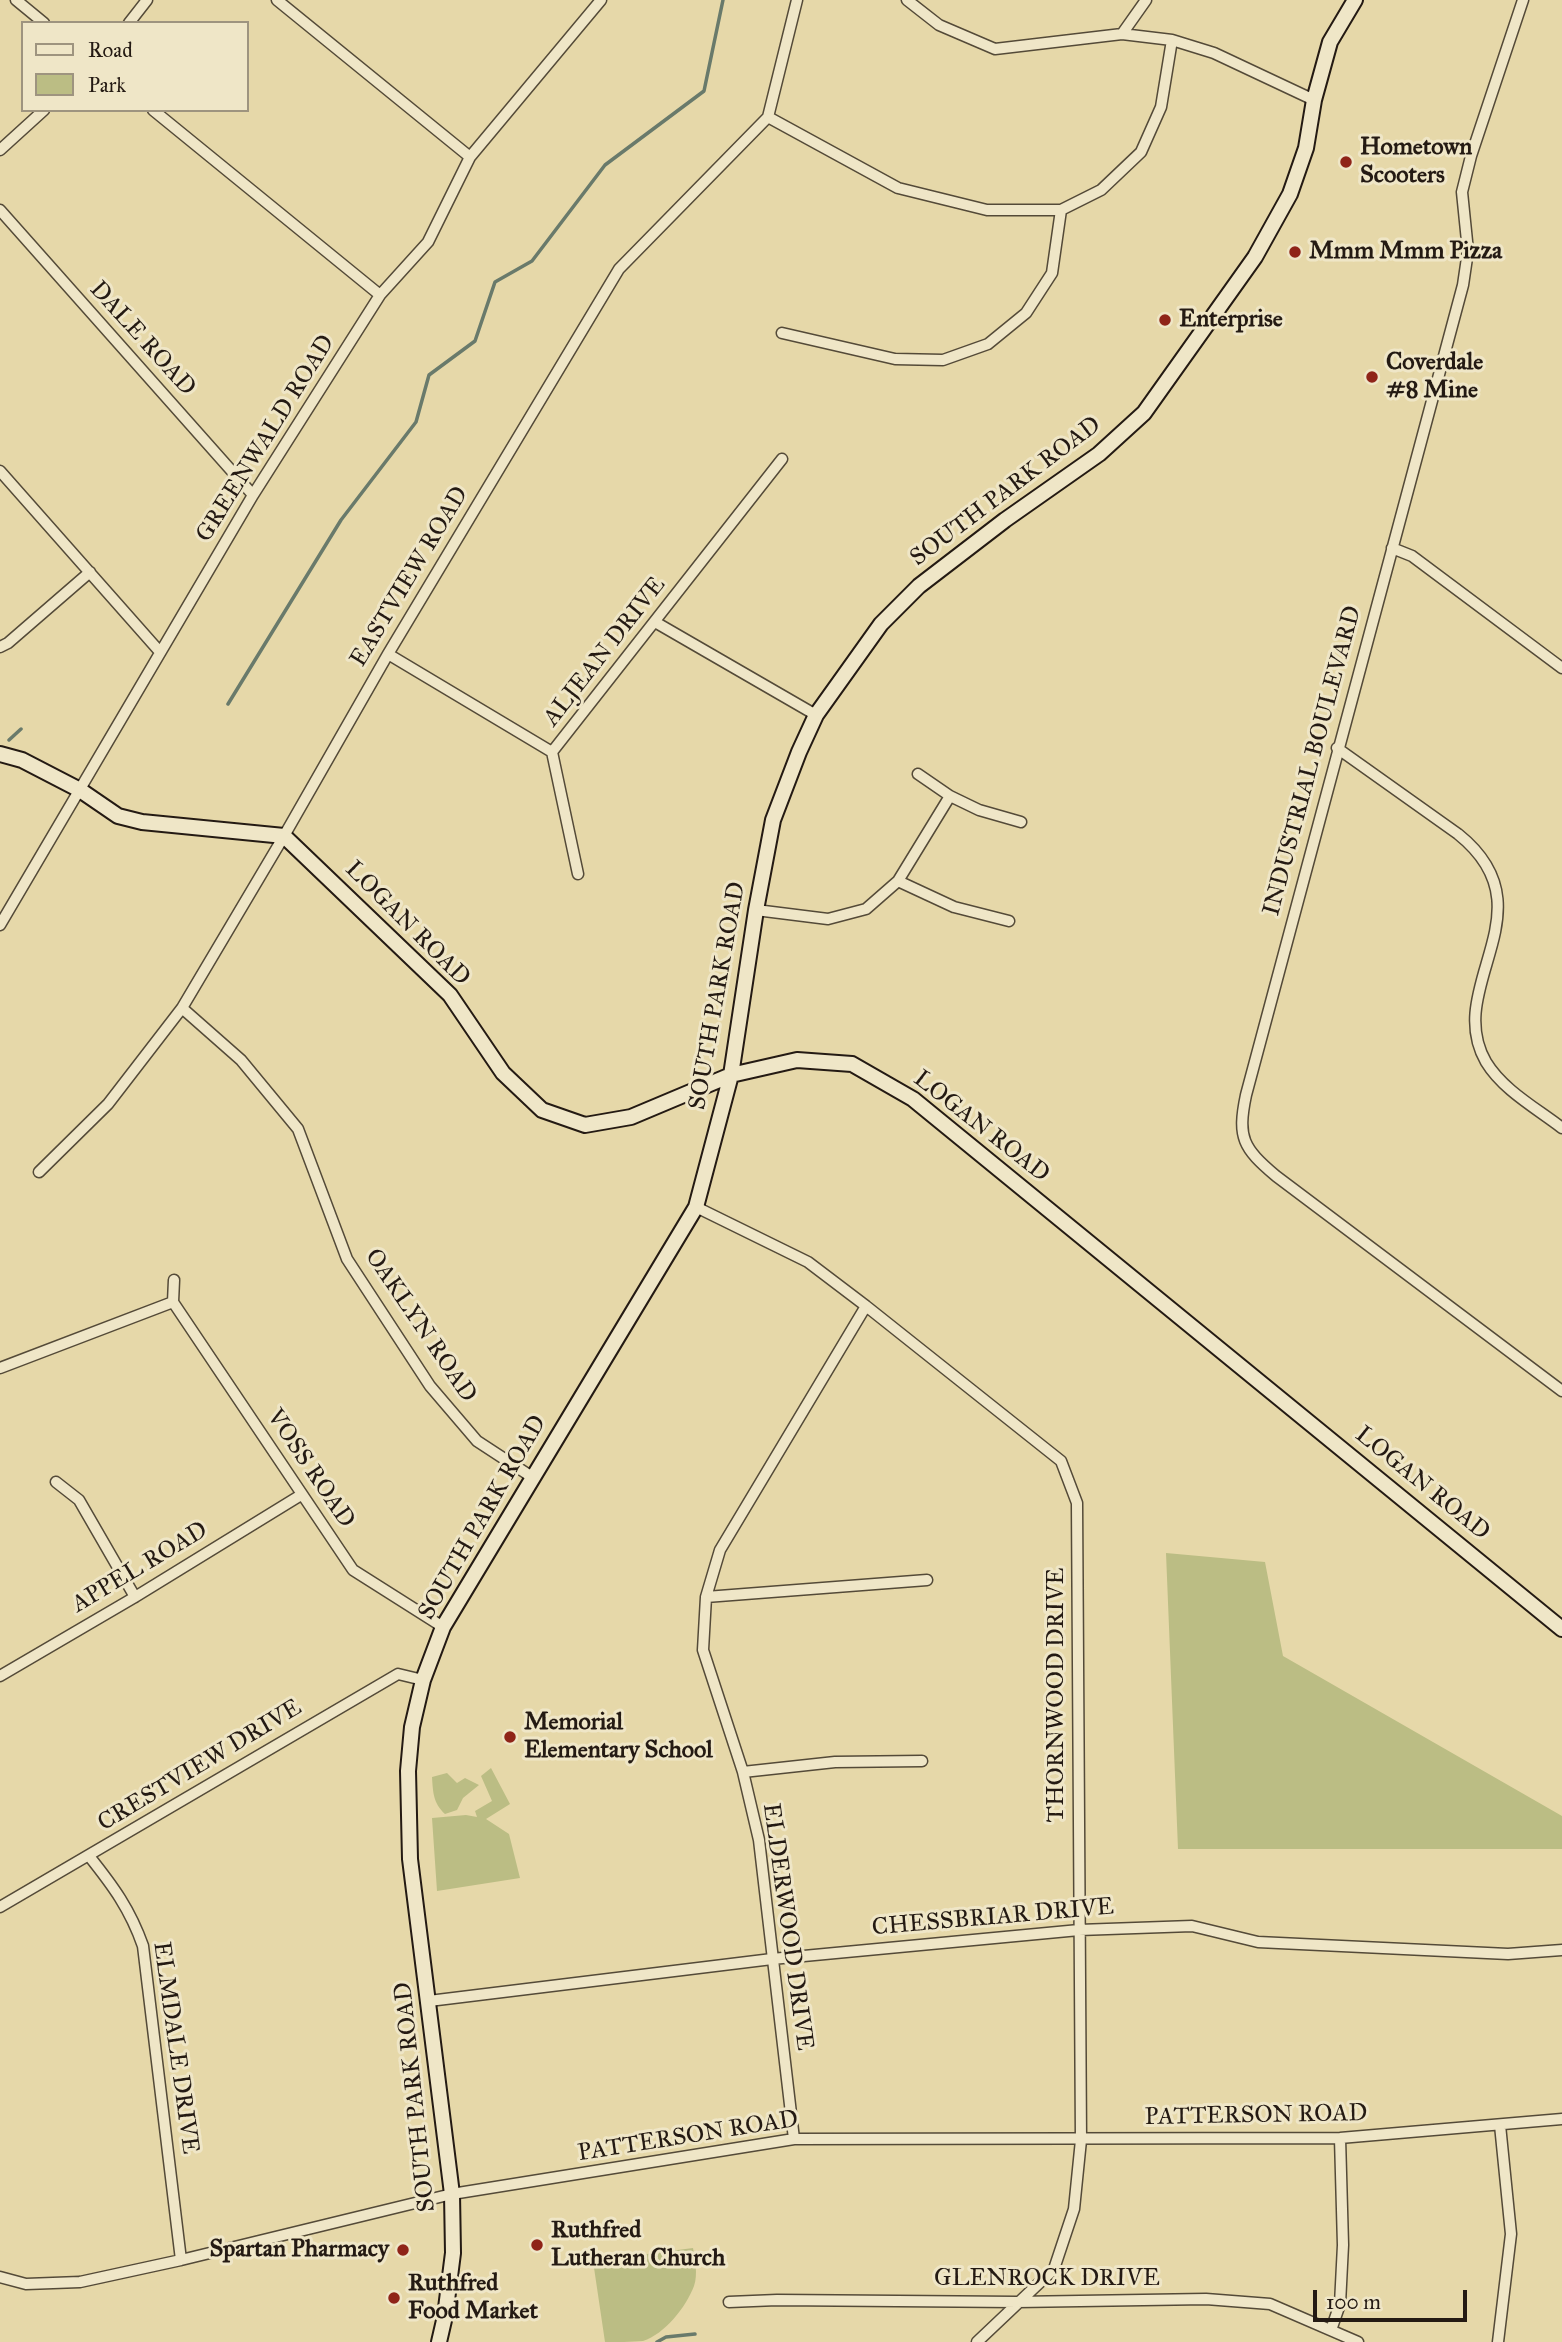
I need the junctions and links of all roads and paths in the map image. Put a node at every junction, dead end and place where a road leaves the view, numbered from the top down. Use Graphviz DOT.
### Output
graph roads {
  1 [pos="16,0"];
  2 [pos="147,0"];
  3 [pos="278,0"];
  4 [pos="797,0"];
  5 [pos="907,0"];
  6 [pos="1146,0"];
  7 [pos="1355,0"];
  8 [pos="1523,0"];
  9 [pos="596,2"];
  10 [pos="42,21"];
  11 [pos="131,21"];
  12 [pos="1122,34"];
  13 [pos="1172,40"];
  14 [pos="1314,100"];
  15 [pos="42,112"];
  16 [pos="155,112"];
  17 [pos="768,117"];
  18 [pos="0,150"];
  19 [pos="470,157"];
  20 [pos="0,210"];
  21 [pos="1061,210"];
  22 [pos="380,295"];
  23 [pos="782,333"];
  24 [pos="782,459"];
  25 [pos="0,471"];
  26 [pos="253,495"];
  27 [pos="1392,548"];
  28 [pos="90,572"];
  29 [pos="655,622"];
  30 [pos="0,647"];
  31 [pos="160,652"];
  32 [pos="388,654"];
  33 [pos="1562,668"];
  34 [pos="816,715"];
  35 [pos="1338,748"];
  36 [pos="552,752"];
  37 [pos="0,754"];
  38 [pos="918,774"];
  39 [pos="80,790"];
  40 [pos="950,796"];
  41 [pos="1021,822"];
  42 [pos="285,836"];
  43 [pos="578,874"];
  44 [pos="898,881"];
  45 [pos="756,910"];
  46 [pos="1009,921"];
  47 [pos="0,925"];
  48 [pos="182,1008"];
  49 [pos="731,1075"];
  50 [pos="1562,1128"];
  51 [pos="39,1172"];
  52 [pos="696,1207"];
  53 [pos="174,1280"];
  54 [pos="173,1302"];
  55 [pos="866,1306"];
  56 [pos="0,1368"];
  57 [pos="1562,1391"];
  58 [pos="531,1477"];
  59 [pos="56,1482"];
  60 [pos="301,1495"];
  61 [pos="927,1580"];
  62 [pos="135,1597"];
  63 [pos="706,1597"];
  64 [pos="443,1627"];
  65 [pos="1562,1629"];
  66 [pos="0,1676"];
  67 [pos="423,1680"];
  68 [pos="922,1761"];
  69 [pos="743,1772"];
  70 [pos="89,1856"];
  71 [pos="0,1908"];
  72 [pos="1079,1930"];
  73 [pos="1562,1950"];
  74 [pos="772,1959"];
  75 [pos="429,2001"];
  76 [pos="1562,2119"];
  77 [pos="1500,2125"];
  78 [pos="1340,2138"];
  79 [pos="794,2140"];
  80 [pos="1081,2140"];
  81 [pos="452,2194"];
  82 [pos="181,2260"];
  83 [pos="0,2277"];
  84 [pos="729,2302"];
  85 [pos="1017,2302"];
  86 [pos="1331,2330"];
  87 [pos="439,2342"];
  88 [pos="976,2342"];
  89 [pos="1357,2342"];
  90 [pos="1498,2342"];
  1 -- 10 [label="street"];
  2 -- 11 [label="street"];
  3 -- 19 [label="street"];
  4 -- 17 [label="street"];
  5 -- 12 [label="street"];
  6 -- 12 [label="street"];
  7 -- 14 [label="main road, SOUTH PARK ROAD"];
  8 -- 27 [label="street, INDUSTRIAL BOULEVARD"];
  9 -- 19 [label="street, GREENWALD ROAD"];
  12 -- 13 [label="street"];
  13 -- 14 [label="street"];
  13 -- 21 [label="street"];
  14 -- 34 [label="main road, SOUTH PARK ROAD"];
  15 -- 18 [label="street"];
  16 -- 22 [label="street"];
  17 -- 21 [label="street"];
  17 -- 32 [label="street, EASTVIEW ROAD"];
  19 -- 22 [label="street, GREENWALD ROAD"];
  20 -- 26 [label="street, DALE ROAD"];
  21 -- 23 [label="street"];
  22 -- 26 [label="street, GREENWALD ROAD"];
  24 -- 29 [label="street, ALJEAN DRIVE"];
  25 -- 28 [label="street"];
  26 -- 31 [label="street, GREENWALD ROAD"];
  27 -- 33 [label="street"];
  27 -- 35 [label="street, INDUSTRIAL BOULEVARD"];
  28 -- 30 [label="street"];
  28 -- 31 [label="street"];
  29 -- 34 [label="street"];
  29 -- 36 [label="street, ALJEAN DRIVE"];
  31 -- 39 [label="street, GREENWALD ROAD"];
  32 -- 36 [label="street, ALJEAN DRIVE"];
  32 -- 42 [label="street, EASTVIEW ROAD"];
  34 -- 45 [label="main road, SOUTH PARK ROAD"];
  35 -- 50 [label="street"];
  35 -- 57 [label="street, INDUSTRIAL BOULEVARD"];
  36 -- 43 [label="street"];
  37 -- 39 [label="main road"];
  38 -- 40 [label="street"];
  39 -- 42 [label="main road"];
  39 -- 47 [label="street, GREENWALD ROAD"];
  40 -- 41 [label="street"];
  40 -- 44 [label="street"];
  42 -- 48 [label="street, EASTVIEW ROAD"];
  42 -- 49 [label="main road, LOGAN ROAD"];
  44 -- 45 [label="street"];
  44 -- 46 [label="street"];
  45 -- 49 [label="main road, SOUTH PARK ROAD"];
  48 -- 51 [label="street, EASTVIEW ROAD"];
  48 -- 58 [label="street, OAKLYN ROAD"];
  49 -- 52 [label="main road, SOUTH PARK ROAD"];
  49 -- 65 [label="main road, LOGAN ROAD"];
  52 -- 55 [label="street, THORNWOOD DRIVE"];
  52 -- 58 [label="main road, SOUTH PARK ROAD"];
  53 -- 54 [label="street"];
  54 -- 56 [label="street"];
  54 -- 60 [label="street, VOSS ROAD"];
  55 -- 63 [label="street, ELDERWOOD DRIVE"];
  55 -- 72 [label="street, THORNWOOD DRIVE"];
  58 -- 64 [label="main road, SOUTH PARK ROAD"];
  59 -- 62 [label="street"];
  60 -- 62 [label="street, APPEL ROAD"];
  60 -- 64 [label="street, VOSS ROAD"];
  61 -- 63 [label="street"];
  62 -- 66 [label="street, APPEL ROAD"];
  63 -- 69 [label="street, ELDERWOOD DRIVE"];
  64 -- 67 [label="main road, SOUTH PARK ROAD"];
  67 -- 70 [label="street, CRESTVIEW DRIVE"];
  67 -- 75 [label="main road, SOUTH PARK ROAD"];
  68 -- 69 [label="street"];
  69 -- 74 [label="street, ELDERWOOD DRIVE"];
  70 -- 71 [label="street, CRESTVIEW DRIVE"];
  70 -- 82 [label="street, ELMDALE DRIVE"];
  72 -- 73 [label="street, CHESSBRIAR DRIVE"];
  72 -- 74 [label="street, CHESSBRIAR DRIVE"];
  72 -- 80 [label="street, THORNWOOD DRIVE"];
  74 -- 75 [label="street, CHESSBRIAR DRIVE"];
  74 -- 79 [label="street, ELDERWOOD DRIVE"];
  75 -- 81 [label="main road, SOUTH PARK ROAD"];
  76 -- 77 [label="street, PATTERSON ROAD"];
  77 -- 78 [label="street, PATTERSON ROAD"];
  77 -- 90 [label="street"];
  78 -- 80 [label="street, PATTERSON ROAD"];
  78 -- 86 [label="street"];
  79 -- 80 [label="street, PATTERSON ROAD"];
  79 -- 81 [label="street, PATTERSON ROAD"];
  80 -- 85 [label="street, THORNWOOD DRIVE"];
  81 -- 82 [label="street, PATTERSON ROAD"];
  81 -- 87 [label="main road, SOUTH PARK ROAD"];
  82 -- 83 [label="street, PATTERSON ROAD"];
  84 -- 85 [label="street, GLENROCK DRIVE"];
  85 -- 86 [label="street, GLENROCK DRIVE"];
  85 -- 88 [label="street, THORNWOOD DRIVE"];
  86 -- 89 [label="street, GLENROCK DRIVE"];
}
